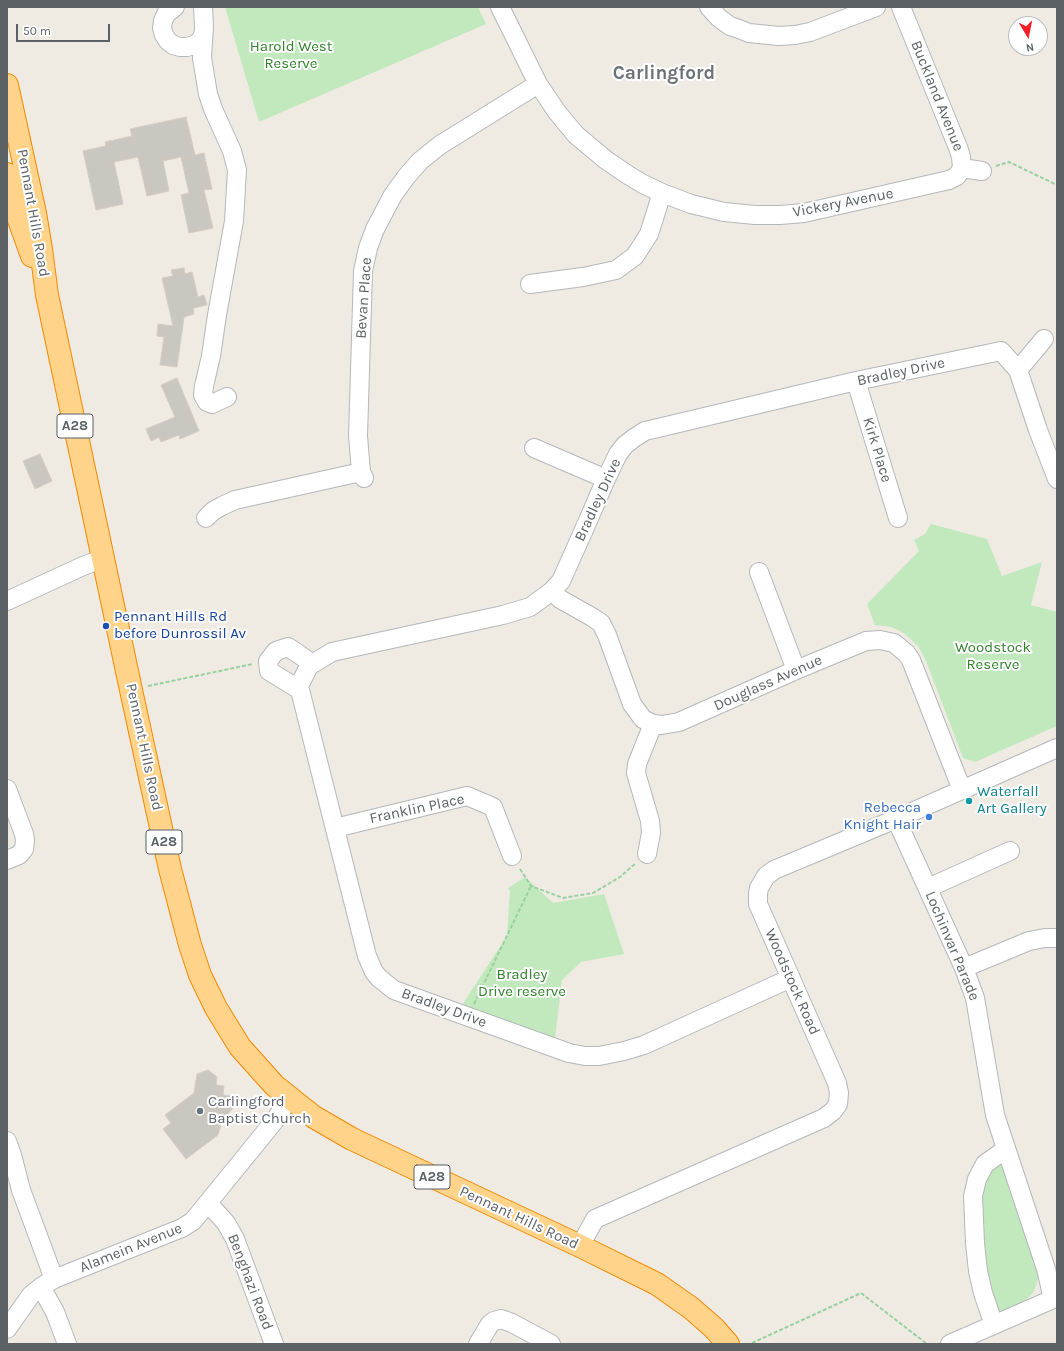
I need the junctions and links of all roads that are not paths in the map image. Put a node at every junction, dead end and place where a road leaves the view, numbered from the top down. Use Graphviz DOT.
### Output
graph roads {
  1 [pos="175,7"];
  2 [pos="500,7"];
  3 [pos="709,7"];
  4 [pos="876,7"];
  5 [pos="901,7"];
  6 [pos="200,10"];
  7 [pos="203,35"];
  8 [pos="538,84"];
  9 [pos="7,85"];
  10 [pos="962,168"];
  11 [pos="982,171"];
  12 [pos="7,174"];
  13 [pos="662,193"];
  14 [pos="530,284"];
  15 [pos="47,295"];
  16 [pos="1044,339"];
  17 [pos="1018,370"];
  18 [pos="856,381"];
  19 [pos="227,397"];
  20 [pos="534,448"];
  21 [pos="1057,479"];
  22 [pos="606,480"];
  23 [pos="206,518"];
  24 [pos="898,518"];
  25 [pos="104,558"];
  26 [pos="759,572"];
  27 [pos="552,591"];
  28 [pos="7,601"];
  29 [pos="313,664"];
  30 [pos="796,670"];
  31 [pos="300,690"];
  32 [pos="653,724"];
  33 [pos="1057,748"];
  34 [pos="7,789"];
  35 [pos="962,790"];
  36 [pos="896,819"];
  37 [pos="335,828"];
  38 [pos="1010,851"];
  39 [pos="647,854"];
  40 [pos="512,856"];
  41 [pos="7,860"];
  42 [pos="928,888"];
  43 [pos="1057,938"];
  44 [pos="964,968"];
  45 [pos="792,978"];
  46 [pos="289,1098"];
  47 [pos="7,1141"];
  48 [pos="1006,1149"];
  49 [pos="208,1203"];
  50 [pos="580,1246"];
  51 [pos="48,1283"];
  52 [pos="994,1325"];
  53 [pos="7,1329"];
  54 [pos="67,1344"];
  55 [pos="274,1344"];
  56 [pos="478,1344"];
  57 [pos="551,1344"];
  58 [pos="728,1344"];
  59 [pos="950,1344"];
  1 -- 7 [label="street"];
  2 -- 8 [label="street, Vickery Avenue"];
  3 -- 4 [label="street"];
  5 -- 10 [label="street, Buckland Avenue"];
  6 -- 7 [label="street"];
  7 -- 19 [label="street"];
  8 -- 13 [label="street, Vickery Avenue"];
  8 -- 23 [label="street, Bevan Place"];
  9 -- 15 [label="highway, Pennant Hills Road / A28"];
  10 -- 11 [label="street, Buckland Avenue"];
  10 -- 13 [label="street, Vickery Avenue"];
  12 -- 15 [label="highway, Pennant Hills Road / A28"];
  13 -- 14 [label="street"];
  15 -- 25 [label="highway, Pennant Hills Road / A28"];
  16 -- 17 [label="street"];
  17 -- 18 [label="street, Bradley Drive"];
  17 -- 21 [label="street, Bradley Drive"];
  18 -- 22 [label="street, Bradley Drive"];
  18 -- 24 [label="street, Kirk Place"];
  20 -- 22 [label="street"];
  22 -- 27 [label="street, Bradley Drive"];
  25 -- 28 [label="street"];
  25 -- 46 [label="highway, Pennant Hills Road / A28"];
  26 -- 30 [label="street"];
  27 -- 29 [label="street, Bradley Drive"];
  27 -- 32 [label="street"];
  29 -- 31 [label="street, Bradley Drive"];
  29 -- 31 [label="street"];
  30 -- 32 [label="street, Douglass Avenue"];
  30 -- 35 [label="street, Douglass Avenue"];
  31 -- 37 [label="street, Bradley Drive"];
  32 -- 39 [label="street"];
  33 -- 35 [label="street, Woodstock Road"];
  34 -- 41 [label="street"];
  35 -- 36 [label="street, Woodstock Road"];
  36 -- 42 [label="street, Lochinvar Parade"];
  36 -- 45 [label="street, Woodstock Road"];
  37 -- 40 [label="street, Franklin Place"];
  37 -- 45 [label="street, Bradley Drive"];
  38 -- 42 [label="street"];
  42 -- 44 [label="street, Lochinvar Parade"];
  43 -- 44 [label="street"];
  44 -- 48 [label="street, Lochinvar Parade"];
  45 -- 50 [label="street, Woodstock Road"];
  46 -- 49 [label="street, Alamein Avenue"];
  46 -- 50 [label="highway, Pennant Hills Road / A28"];
  47 -- 51 [label="street"];
  48 -- 52 [label="street"];
  48 -- 52 [label="street, Lochinvar Parade"];
  49 -- 51 [label="street, Alamein Avenue"];
  49 -- 55 [label="street, Benghazi Road"];
  50 -- 58 [label="highway, Pennant Hills Road / A28"];
  51 -- 53 [label="street, Alamein Avenue"];
  51 -- 54 [label="street"];
  52 -- 59 [label="street, Lochinvar Parade"];
  56 -- 57 [label="street"];
}
